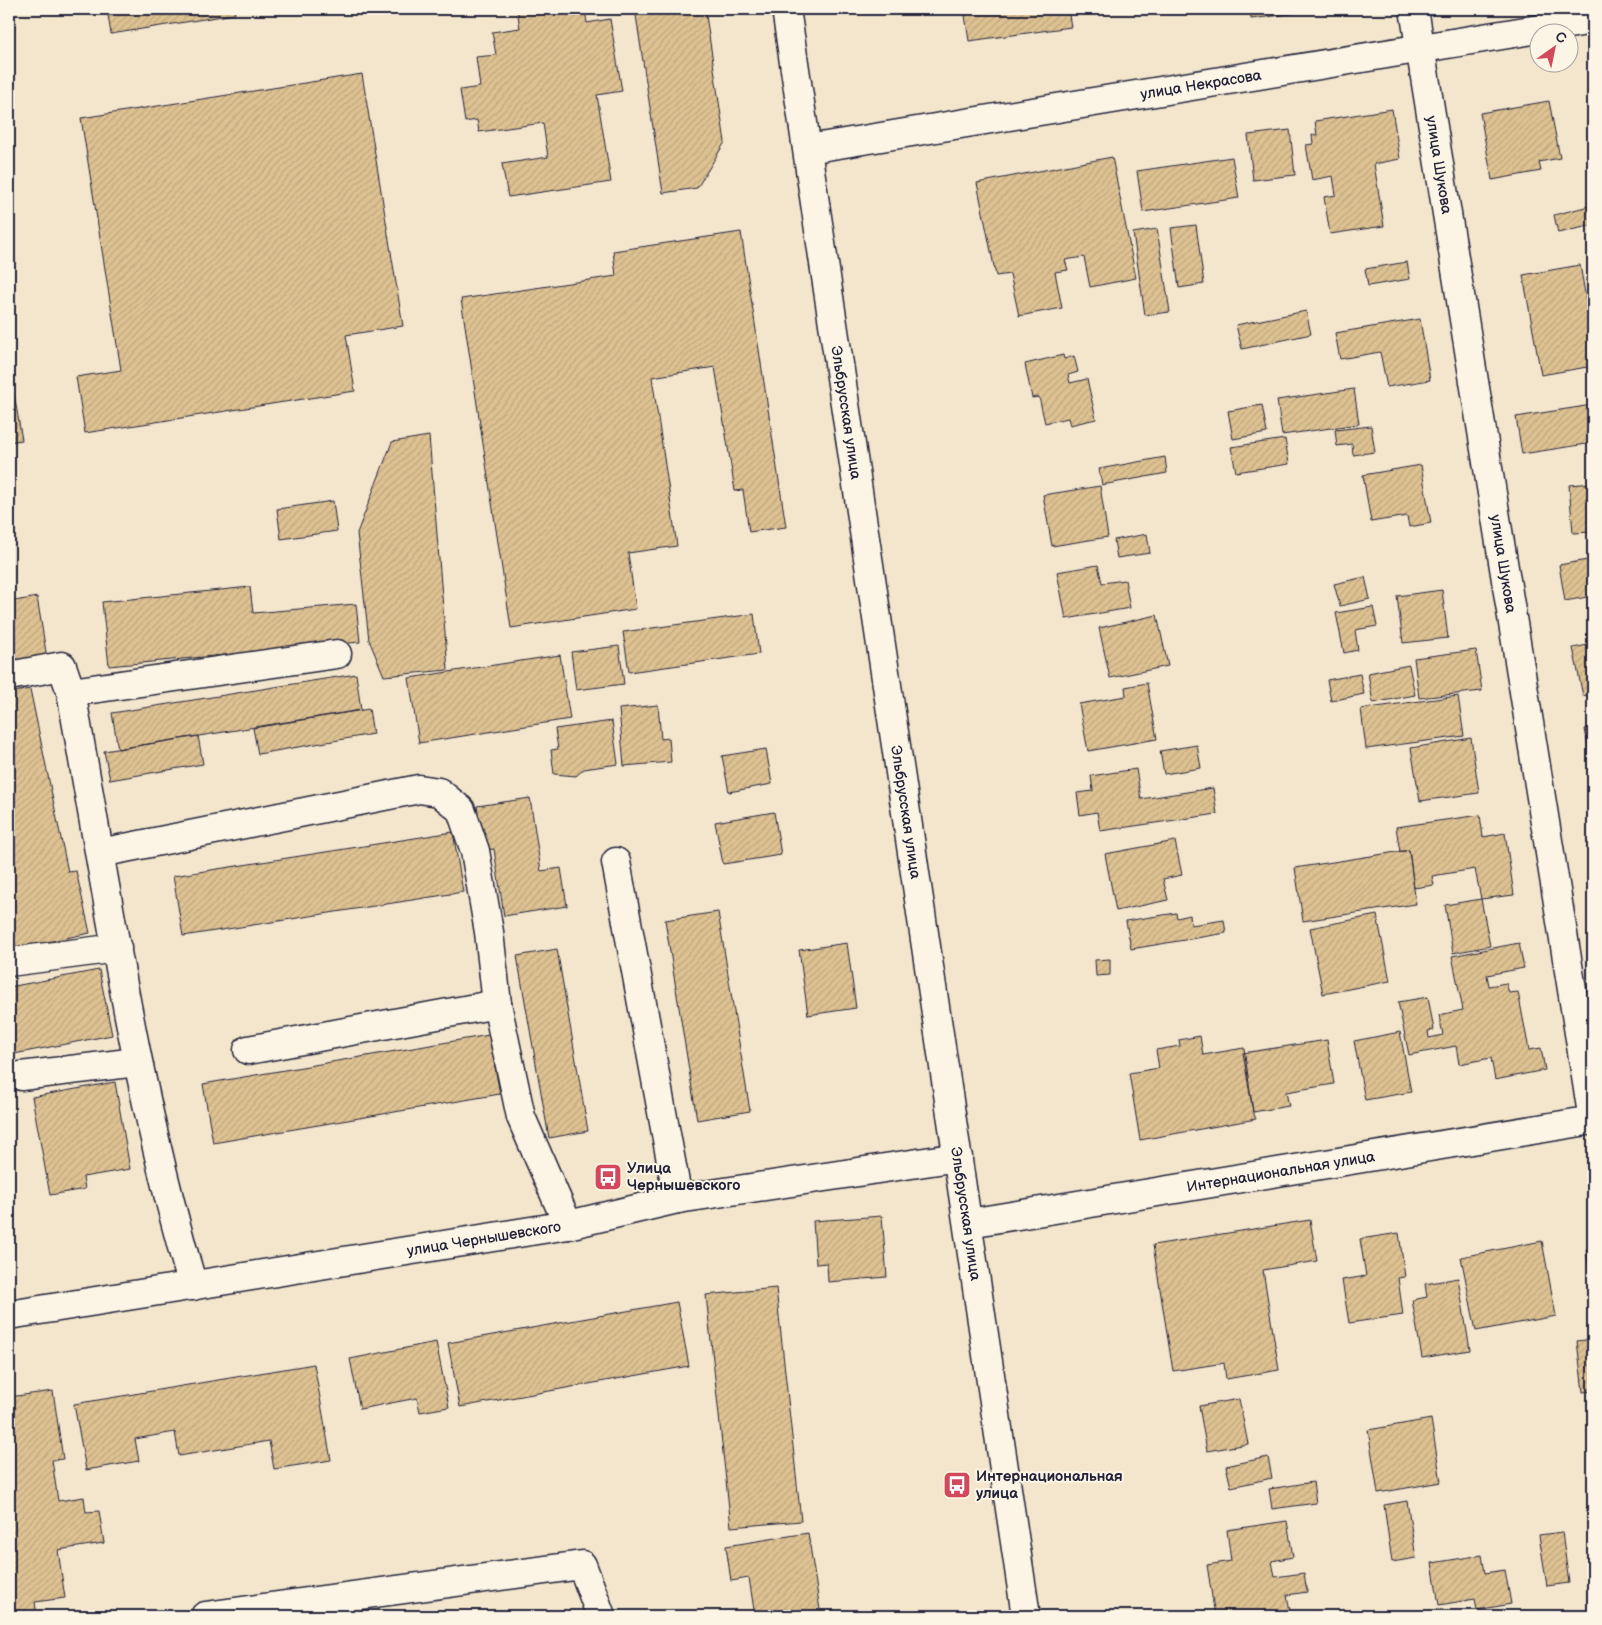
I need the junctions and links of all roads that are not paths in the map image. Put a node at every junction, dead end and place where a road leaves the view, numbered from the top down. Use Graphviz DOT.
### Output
graph roads {
  1 [pos="786,9"];
  2 [pos="1414,9"];
  3 [pos="1593,20"];
  4 [pos="1420,50"];
  5 [pos="808,149"];
  6 [pos="337,654"];
  7 [pos="9,676"];
  8 [pos="72,692"];
  9 [pos="100,852"];
  10 [pos="616,862"];
  11 [pos="117,948"];
  12 [pos="9,962"];
  13 [pos="496,1004"];
  14 [pos="248,1050"];
  15 [pos="137,1062"];
  16 [pos="21,1076"];
  17 [pos="1593,1120"];
  18 [pos="958,1156"];
  19 [pos="678,1199"];
  20 [pos="969,1223"];
  21 [pos="568,1225"];
  22 [pos="193,1286"];
  23 [pos="9,1315"];
  24 [pos="205,1616"];
  25 [pos="601,1616"];
  26 [pos="1026,1616"];
  1 -- 5 [label="street, Эльбрусская улица"];
  2 -- 4 [label="street, улица Шукова"];
  3 -- 4 [label="street, улица Некрасова"];
  4 -- 5 [label="street, улица Некрасова"];
  4 -- 17 [label="street, улица Шукова"];
  5 -- 18 [label="street, Эльбрусская улица"];
  6 -- 8 [label="street"];
  7 -- 8 [label="street"];
  8 -- 9 [label="street"];
  9 -- 11 [label="street"];
  9 -- 13 [label="street"];
  10 -- 19 [label="street"];
  11 -- 12 [label="street"];
  11 -- 15 [label="street"];
  13 -- 14 [label="street"];
  13 -- 21 [label="street"];
  15 -- 16 [label="street"];
  15 -- 22 [label="street"];
  17 -- 20 [label="street, Интернациональная улица"];
  18 -- 19 [label="street, улица Чернышевского"];
  18 -- 20 [label="street, Эльбрусская улица"];
  19 -- 21 [label="street, улица Чернышевского"];
  20 -- 26 [label="street, Эльбрусская улица"];
  21 -- 22 [label="street, улица Чернышевского"];
  22 -- 23 [label="street, улица Чернышевского"];
  24 -- 25 [label="street"];
}
